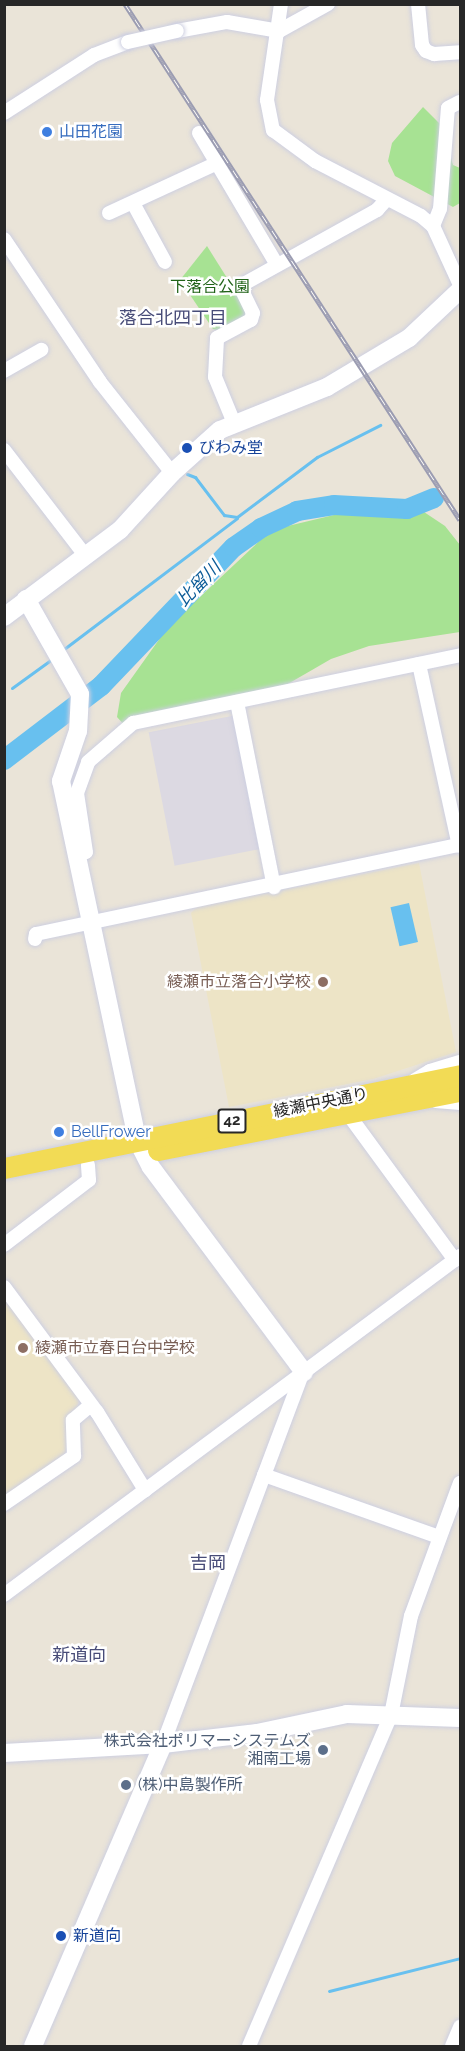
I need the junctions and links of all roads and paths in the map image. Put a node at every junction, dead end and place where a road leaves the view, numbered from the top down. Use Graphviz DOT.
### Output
graph roads {
  1 [pos="281,4"];
  2 [pos="328,4"];
  3 [pos="418,4"];
  4 [pos="279,31"];
  5 [pos="460,52"];
  6 [pos="460,102"];
  7 [pos="4,113"];
  8 [pos="199,133"];
  9 [pos="217,163"];
  10 [pos="386,200"];
  11 [pos="133,203"];
  12 [pos="110,213"];
  13 [pos="434,226"];
  14 [pos="4,239"];
  15 [pos="165,262"];
  16 [pos="277,265"];
  17 [pos="460,285"];
  18 [pos="460,290"];
  19 [pos="41,351"];
  20 [pos="4,371"];
  21 [pos="234,423"];
  22 [pos="4,450"];
  23 [pos="172,473"];
  24 [pos="84,554"];
  25 [pos="26,599"];
  26 [pos="4,617"];
  27 [pos="460,655"];
  28 [pos="419,663"];
  29 [pos="237,702"];
  30 [pos="460,846"];
  31 [pos="76,855"];
  32 [pos="274,887"];
  33 [pos="90,924"];
  34 [pos="35,939"];
  35 [pos="460,1062"];
  36 [pos="460,1075"];
  37 [pos="460,1091"];
  38 [pos="412,1092"];
  39 [pos="460,1103"];
  40 [pos="348,1114"];
  41 [pos="140,1147"];
  42 [pos="87,1164"];
  43 [pos="4,1168"];
  44 [pos="4,1182"];
  45 [pos="4,1245"];
  46 [pos="458,1258"];
  47 [pos="4,1287"];
  48 [pos="304,1372"];
  49 [pos="91,1405"];
  50 [pos="264,1475"];
  51 [pos="460,1483"];
  52 [pos="145,1490"];
  53 [pos="4,1504"];
  54 [pos="439,1538"];
  55 [pos="4,1595"];
  56 [pos="391,1715"];
  57 [pos="460,1718"];
  58 [pos="163,1744"];
  59 [pos="4,1753"];
  60 [pos="460,2027"];
  61 [pos="33,2046"];
  62 [pos="249,2046"];
  63 [pos="452,2046"];
  1 -- 4 [label="street"];
  2 -- 4 [label="street"];
  3 -- 5 [label="street"];
  4 -- 7 [label="street, bridge"];
  4 -- 10 [label="street"];
  6 -- 13 [label="street"];
  8 -- 9 [label="street"];
  9 -- 11 [label="street"];
  9 -- 16 [label="street"];
  10 -- 13 [label="street"];
  10 -- 16 [label="street"];
  11 -- 12 [label="street"];
  11 -- 15 [label="street"];
  13 -- 17 [label="street"];
  14 -- 23 [label="street"];
  16 -- 21 [label="street"];
  18 -- 21 [label="street"];
  19 -- 20 [label="street"];
  21 -- 23 [label="street"];
  22 -- 24 [label="street"];
  23 -- 24 [label="street"];
  24 -- 25 [label="street"];
  25 -- 26 [label="street"];
  25 -- 31 [label="street"];
  27 -- 28 [label="street"];
  28 -- 29 [label="street"];
  28 -- 30 [label="street"];
  29 -- 31 [label="street"];
  29 -- 32 [label="street"];
  30 -- 32 [label="street"];
  31 -- 33 [label="street"];
  32 -- 33 [label="street"];
  33 -- 34 [label="street"];
  33 -- 41 [label="street"];
  35 -- 38 [label="street"];
  36 -- 38 [label="main road, 綾瀬中央通り / 42"];
  37 -- 38 [label="main road, 綾瀬中央通り / 42"];
  38 -- 39 [label="street"];
  38 -- 40 [label="main road, 綾瀬中央通り / 42"];
  38 -- 41 [label="main road, 綾瀬中央通り / 42"];
  40 -- 41 [label="main road, 綾瀬中央通り / 42"];
  40 -- 46 [label="street"];
  41 -- 42 [label="main road, 綾瀬中央通り / 42"];
  41 -- 43 [label="main road, 綾瀬中央通り / 42"];
  41 -- 48 [label="street"];
  42 -- 44 [label="main road, 綾瀬中央通り / 42"];
  42 -- 45 [label="street"];
  46 -- 48 [label="street"];
  47 -- 49 [label="street"];
  48 -- 50 [label="street"];
  48 -- 52 [label="street"];
  49 -- 52 [label="street"];
  49 -- 53 [label="street"];
  50 -- 54 [label="street"];
  50 -- 58 [label="street"];
  51 -- 54 [label="street"];
  52 -- 55 [label="street"];
  54 -- 56 [label="street"];
  56 -- 57 [label="street"];
  56 -- 58 [label="street"];
  56 -- 62 [label="street"];
  58 -- 59 [label="street"];
  58 -- 61 [label="street"];
  60 -- 63 [label="street"];
}
